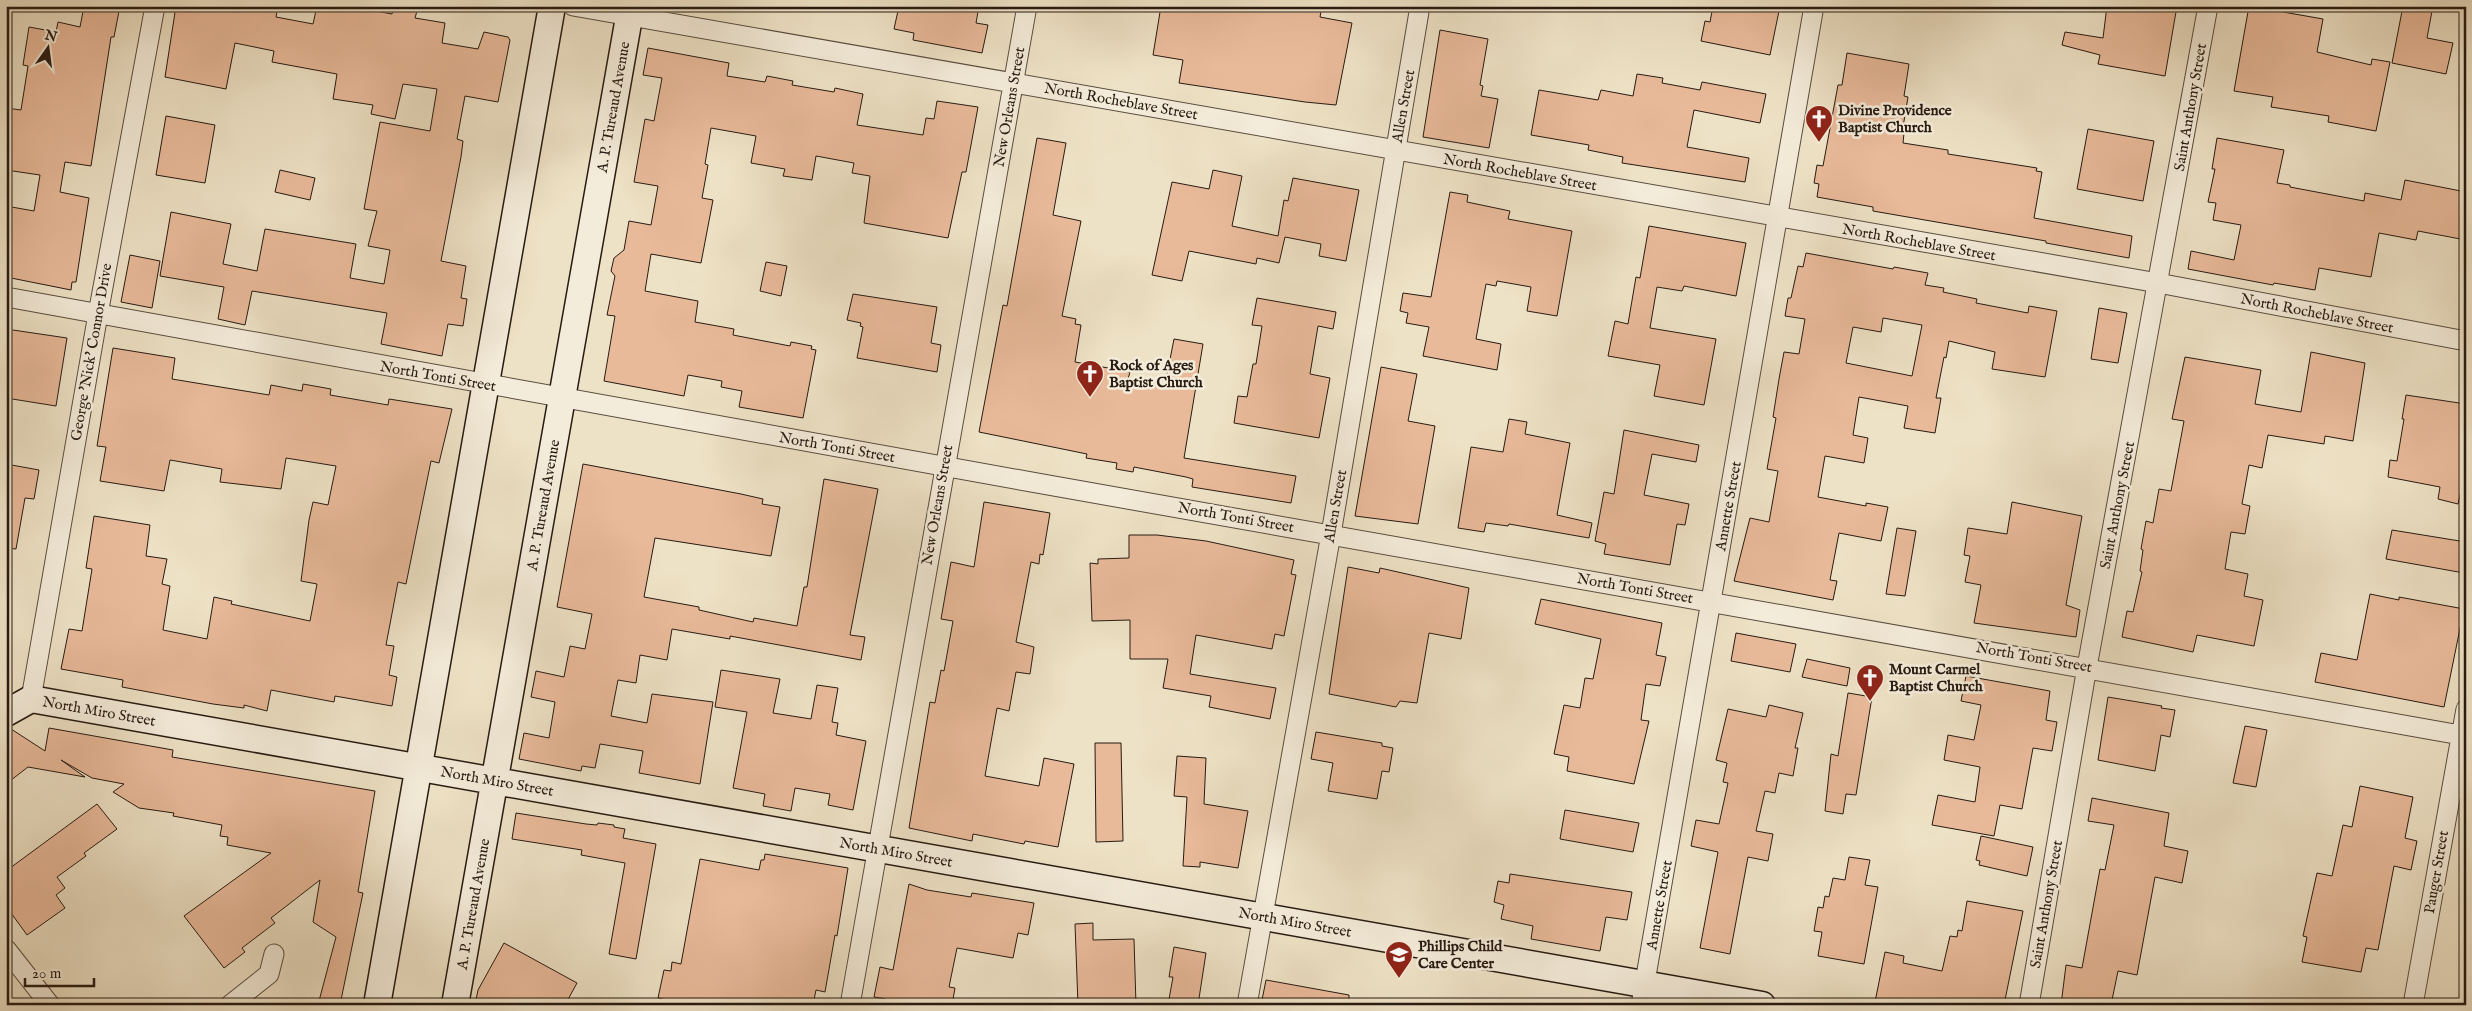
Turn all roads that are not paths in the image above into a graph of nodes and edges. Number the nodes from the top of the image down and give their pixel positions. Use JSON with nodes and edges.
{"nodes":[{"id":1,"x":155,"y":6,"type":"edge"},
{"id":2,"x":552,"y":6,"type":"edge"},
{"id":3,"x":573,"y":6,"type":"edge"},
{"id":4,"x":1027,"y":6,"type":"edge"},
{"id":5,"x":1420,"y":6,"type":"edge"},
{"id":6,"x":1814,"y":6,"type":"edge"},
{"id":7,"x":2208,"y":6,"type":"edge"},
{"id":8,"x":630,"y":11,"type":"edge"},
{"id":9,"x":1014,"y":82,"type":"junction"},
{"id":10,"x":1396,"y":149,"type":"junction"},
{"id":11,"x":1778,"y":218,"type":"junction"},
{"id":12,"x":2158,"y":283,"type":"junction"},
{"id":13,"x":6,"y":297,"type":"edge"},
{"id":14,"x":98,"y":314,"type":"junction"},
{"id":15,"x":2466,"y":342,"type":"edge"},
{"id":16,"x":486,"y":385,"type":"junction"},
{"id":17,"x":562,"y":398,"type":"junction"},
{"id":18,"x":944,"y":466,"type":"junction"},
{"id":19,"x":1331,"y":534,"type":"junction"},
{"id":20,"x":1711,"y":602,"type":"junction"},
{"id":21,"x":2087,"y":666,"type":"junction"},
{"id":22,"x":18,"y":696,"type":"edge"},
{"id":23,"x":2466,"y":709,"type":"edge"},
{"id":24,"x":6,"y":713,"type":"edge"},
{"id":25,"x":2463,"y":736,"type":"edge"},
{"id":26,"x":418,"y":767,"type":"junction"},
{"id":27,"x":494,"y":781,"type":"junction"},
{"id":28,"x":877,"y":848,"type":"junction"},
{"id":29,"x":1262,"y":916,"type":"junction"},
{"id":30,"x":6,"y":949,"type":"edge"},
{"id":31,"x":274,"y":954,"type":"dead end"},
{"id":32,"x":1643,"y":994,"type":"edge"},
{"id":33,"x":50,"y":1005,"type":"edge"},
{"id":34,"x":230,"y":1005,"type":"edge"},
{"id":35,"x":377,"y":1005,"type":"edge"},
{"id":36,"x":455,"y":1005,"type":"edge"},
{"id":37,"x":850,"y":1005,"type":"edge"},
{"id":38,"x":1247,"y":1005,"type":"edge"},
{"id":39,"x":1762,"y":1005,"type":"edge"},
{"id":40,"x":2029,"y":1005,"type":"edge"},
{"id":41,"x":2413,"y":1005,"type":"edge"}],
"edges":[{"from":1,"to":14,"type":"street","name":"George 'Nick' Connor Drive"},
{"from":2,"to":16,"type":"street"},
{"from":3,"to":8,"type":"street","name":"North Rocheblave Street"},
{"from":4,"to":9,"type":"street","name":"New Orleans Street"},
{"from":5,"to":10,"type":"street","name":"Allen Street"},
{"from":6,"to":11,"type":"street","name":"Annette Street"},
{"from":7,"to":12,"type":"street","name":"Saint Anthony Street"},
{"from":8,"to":9,"type":"street","name":"North Rocheblave Street"},
{"from":8,"to":17,"type":"street","name":"A. P. Tureaud Avenue"},
{"from":9,"to":10,"type":"street","name":"North Rocheblave Street"},
{"from":9,"to":18,"type":"street","name":"New Orleans Street"},
{"from":10,"to":11,"type":"street","name":"North Rocheblave Street"},
{"from":10,"to":19,"type":"street","name":"Allen Street"},
{"from":11,"to":12,"type":"street","name":"North Rocheblave Street"},
{"from":11,"to":20,"type":"street","name":"Annette Street"},
{"from":12,"to":15,"type":"street","name":"North Rocheblave Street"},
{"from":12,"to":21,"type":"street","name":"Saint Anthony Street"},
{"from":13,"to":14,"type":"street","name":"North Tonti Street"},
{"from":14,"to":16,"type":"street","name":"North Tonti Street"},
{"from":14,"to":22,"type":"street","name":"George 'Nick' Connor Drive"},
{"from":16,"to":17,"type":"street","name":"North Tonti Street"},
{"from":16,"to":26,"type":"street"},
{"from":17,"to":18,"type":"street","name":"North Tonti Street"},
{"from":17,"to":27,"type":"street","name":"A. P. Tureaud Avenue"},
{"from":18,"to":19,"type":"street","name":"North Tonti Street"},
{"from":18,"to":28,"type":"street","name":"New Orleans Street"},
{"from":19,"to":20,"type":"street","name":"North Tonti Street"},
{"from":19,"to":29,"type":"street","name":"Allen Street"},
{"from":20,"to":21,"type":"street","name":"North Tonti Street"},
{"from":20,"to":32,"type":"street","name":"Annette Street"},
{"from":21,"to":25,"type":"street","name":"North Tonti Street"},
{"from":21,"to":40,"type":"street","name":"Saint Anthony Street"},
{"from":22,"to":24,"type":"street","name":"North Miro Street"},
{"from":22,"to":26,"type":"street","name":"North Miro Street"},
{"from":23,"to":25,"type":"street","name":"Pauger Street"},
{"from":25,"to":41,"type":"street","name":"Pauger Street"},
{"from":26,"to":27,"type":"street","name":"North Miro Street"},
{"from":26,"to":35,"type":"street"},
{"from":27,"to":28,"type":"street","name":"North Miro Street"},
{"from":27,"to":36,"type":"street","name":"A. P. Tureaud Avenue"},
{"from":28,"to":29,"type":"street","name":"North Miro Street"},
{"from":28,"to":37,"type":"street","name":"New Orleans Street"},
{"from":29,"to":32,"type":"street","name":"North Miro Street"},
{"from":29,"to":38,"type":"street","name":"Allen Street"},
{"from":30,"to":33,"type":"street"},
{"from":31,"to":34,"type":"street"},
{"from":32,"to":39,"type":"street","name":"North Miro Street"}]}
